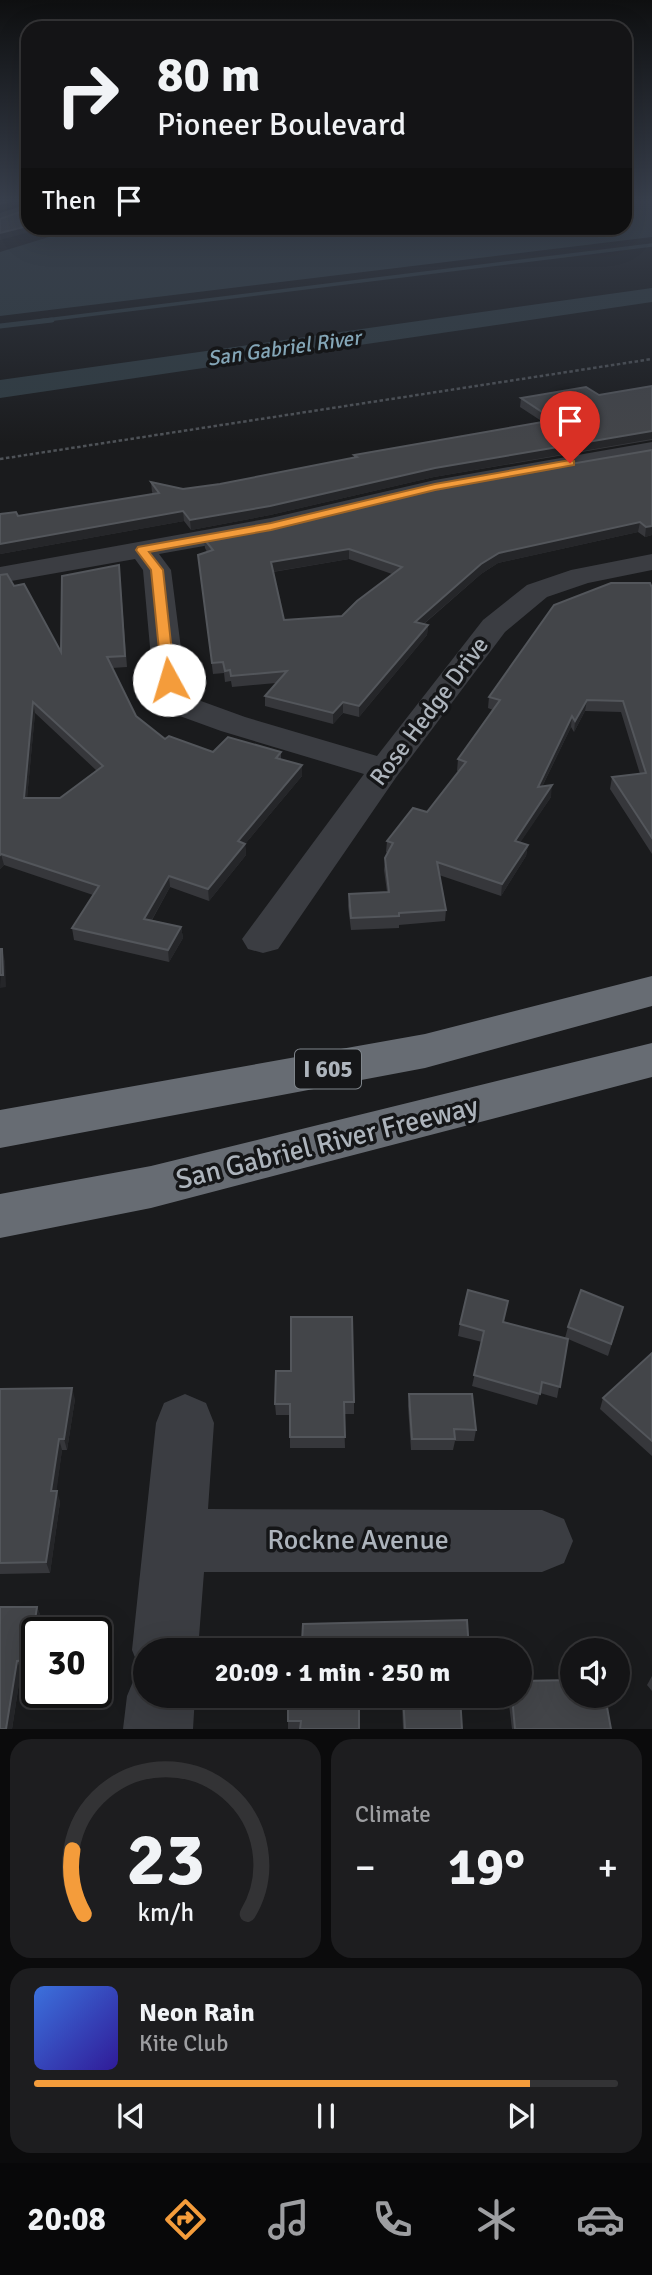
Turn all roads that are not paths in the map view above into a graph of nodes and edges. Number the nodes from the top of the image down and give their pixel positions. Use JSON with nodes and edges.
{"nodes":[{"id":1,"x":652,"y":449,"type":"edge"},
{"id":2,"x":142,"y":550,"type":"junction"},
{"id":3,"x":652,"y":562,"type":"edge"},
{"id":4,"x":0,"y":575,"type":"edge"},
{"id":5,"x":385,"y":769,"type":"junction"},
{"id":6,"x":263,"y":939,"type":"dead end"},
{"id":7,"x":652,"y":992,"type":"edge"},
{"id":8,"x":652,"y":1060,"type":"edge"},
{"id":9,"x":0,"y":1129,"type":"edge"},
{"id":10,"x":0,"y":1216,"type":"edge"},
{"id":11,"x":184,"y":1423,"type":"dead end"},
{"id":12,"x":174,"y":1540,"type":"junction"},
{"id":13,"x":542,"y":1541,"type":"dead end"},
{"id":14,"x":166,"y":1638,"type":"edge"},
{"id":15,"x":160,"y":1708,"type":"edge"},
{"id":16,"x":158,"y":1729,"type":"edge"}],
"edges":[{"from":1,"to":2,"type":"street"},
{"from":2,"to":4,"type":"street"},
{"from":2,"to":5,"type":"street"},
{"from":3,"to":5,"type":"street","name":"Rose Hedge Drive"},
{"from":5,"to":6,"type":"street","name":"Rose Hedge Drive"},
{"from":7,"to":9,"type":"highway","number":"I 605"},
{"from":8,"to":10,"type":"highway","name":"San Gabriel River Freeway"},
{"from":11,"to":12,"type":"street"},
{"from":12,"to":13,"type":"street","name":"Rockne Avenue"},
{"from":12,"to":14,"type":"street"},
{"from":15,"to":16,"type":"street"}]}
